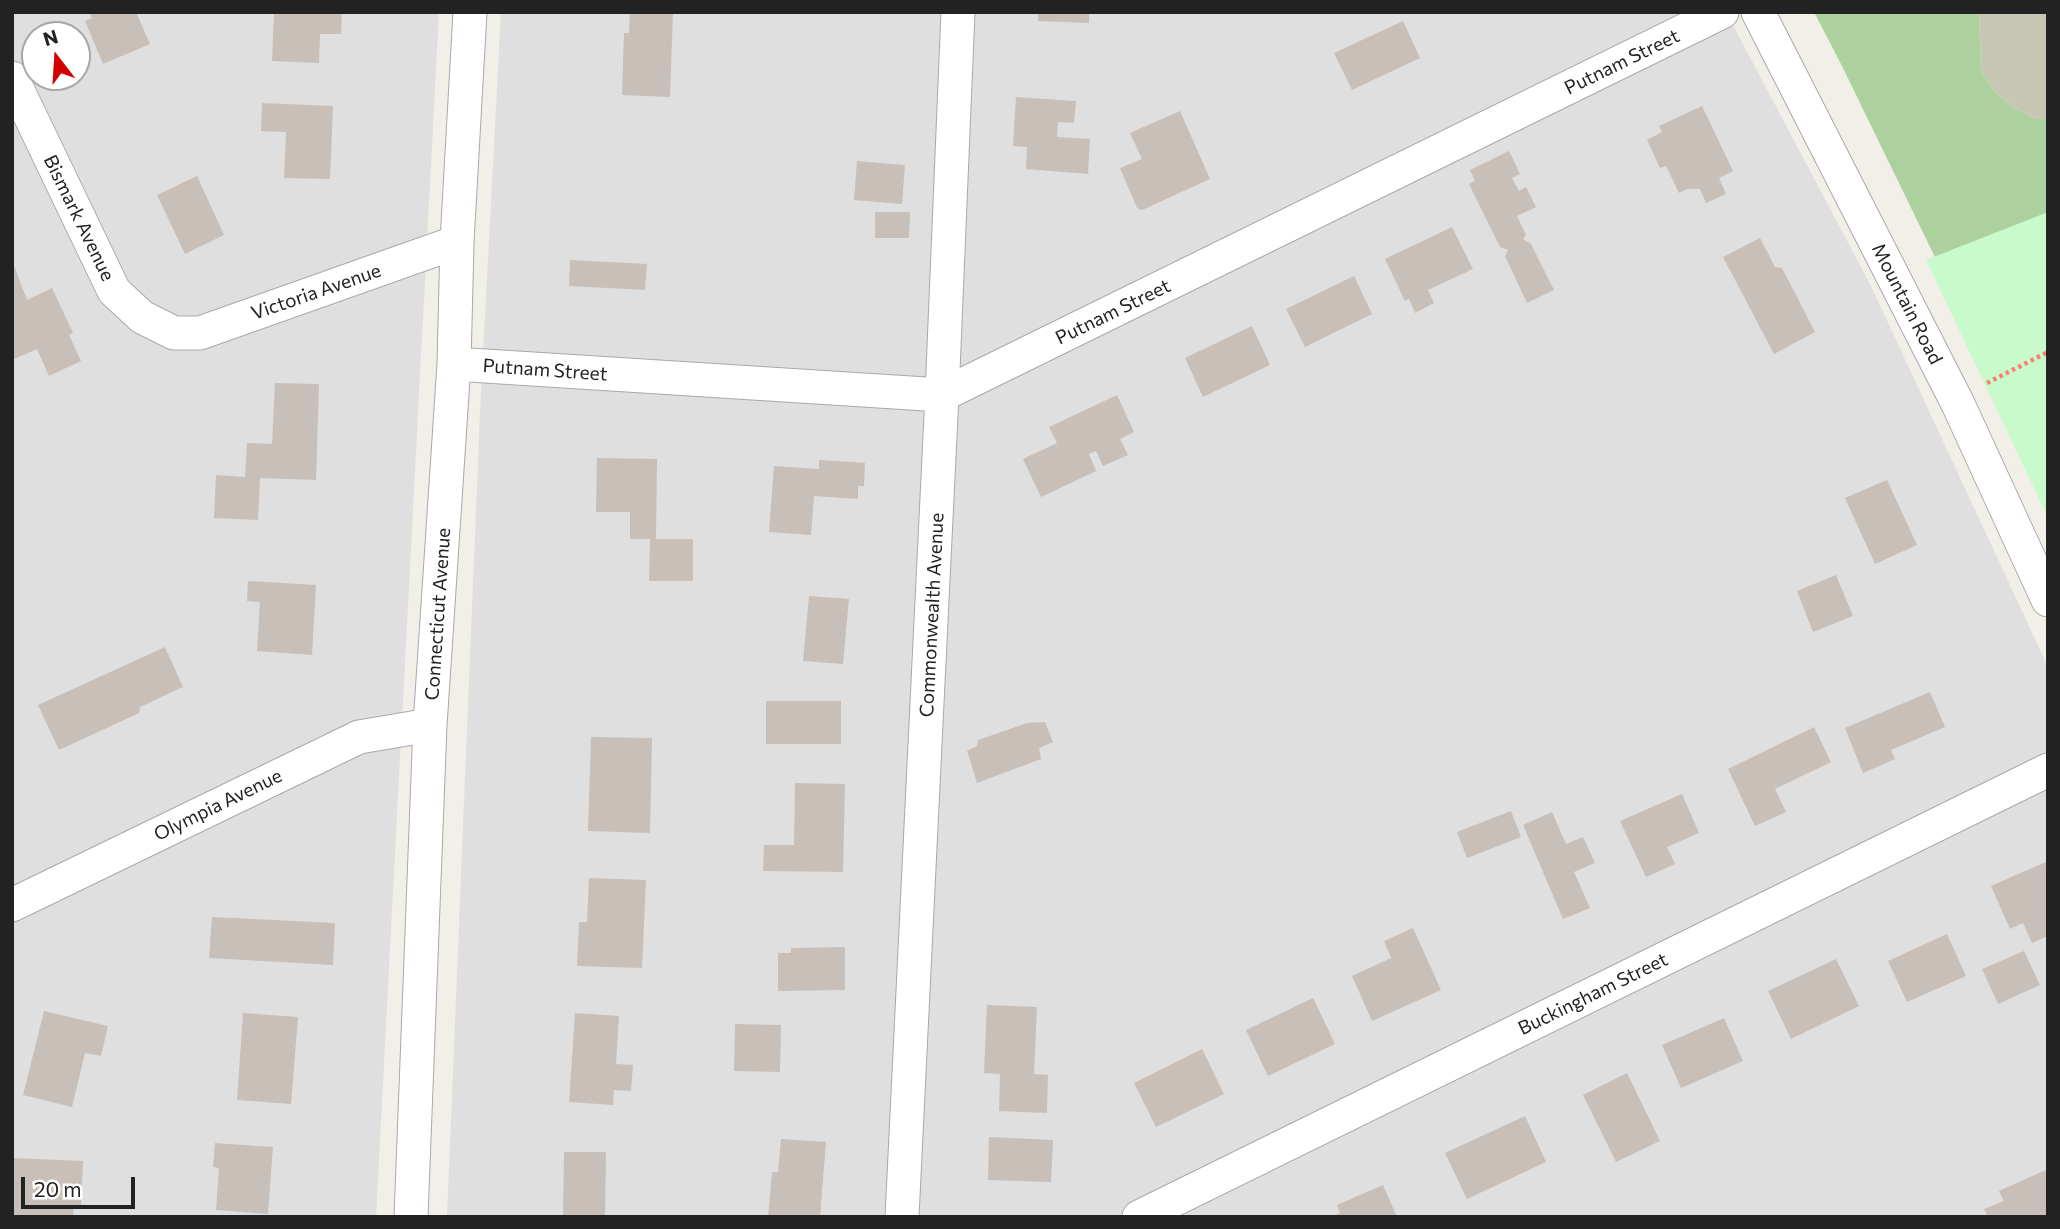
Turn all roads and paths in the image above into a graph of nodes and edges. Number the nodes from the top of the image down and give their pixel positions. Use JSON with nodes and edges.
{"nodes":[{"id":1,"x":470,"y":12,"type":"edge"},
{"id":2,"x":958,"y":12,"type":"edge"},
{"id":3,"x":1722,"y":12,"type":"edge"},
{"id":4,"x":1758,"y":12,"type":"edge"},
{"id":5,"x":12,"y":78,"type":"edge"},
{"id":6,"x":457,"y":242,"type":"junction"},
{"id":7,"x":174,"y":333,"type":"joint"},
{"id":8,"x":2048,"y":352,"type":"edge"},
{"id":9,"x":454,"y":364,"type":"junction"},
{"id":10,"x":942,"y":395,"type":"junction"},
{"id":11,"x":1958,"y":404,"type":"junction"},
{"id":12,"x":2048,"y":600,"type":"edge"},
{"id":13,"x":430,"y":725,"type":"junction"},
{"id":14,"x":2048,"y":770,"type":"edge"},
{"id":15,"x":12,"y":905,"type":"edge"},
{"id":16,"x":411,"y":1217,"type":"edge"},
{"id":17,"x":902,"y":1217,"type":"edge"},
{"id":18,"x":1139,"y":1217,"type":"edge"}],
"edges":[{"from":1,"to":6,"type":"street","name":"Connecticut Avenue"},
{"from":2,"to":10,"type":"street","name":"Commonwealth Avenue"},
{"from":3,"to":10,"type":"street","name":"Putnam Street"},
{"from":4,"to":11,"type":"street","name":"Mountain Road"},
{"from":5,"to":7,"type":"street","name":"Bismark Avenue"},
{"from":6,"to":7,"type":"street","name":"Victoria Avenue"},
{"from":6,"to":9,"type":"street","name":"Connecticut Avenue"},
{"from":8,"to":11,"type":"path"},
{"from":9,"to":10,"type":"street","name":"Putnam Street"},
{"from":9,"to":13,"type":"street","name":"Connecticut Avenue"},
{"from":10,"to":17,"type":"street","name":"Commonwealth Avenue"},
{"from":11,"to":12,"type":"street","name":"Mountain Road"},
{"from":13,"to":15,"type":"street","name":"Olympia Avenue"},
{"from":13,"to":16,"type":"street","name":"Connecticut Avenue"},
{"from":14,"to":18,"type":"street","name":"Buckingham Street"}]}
